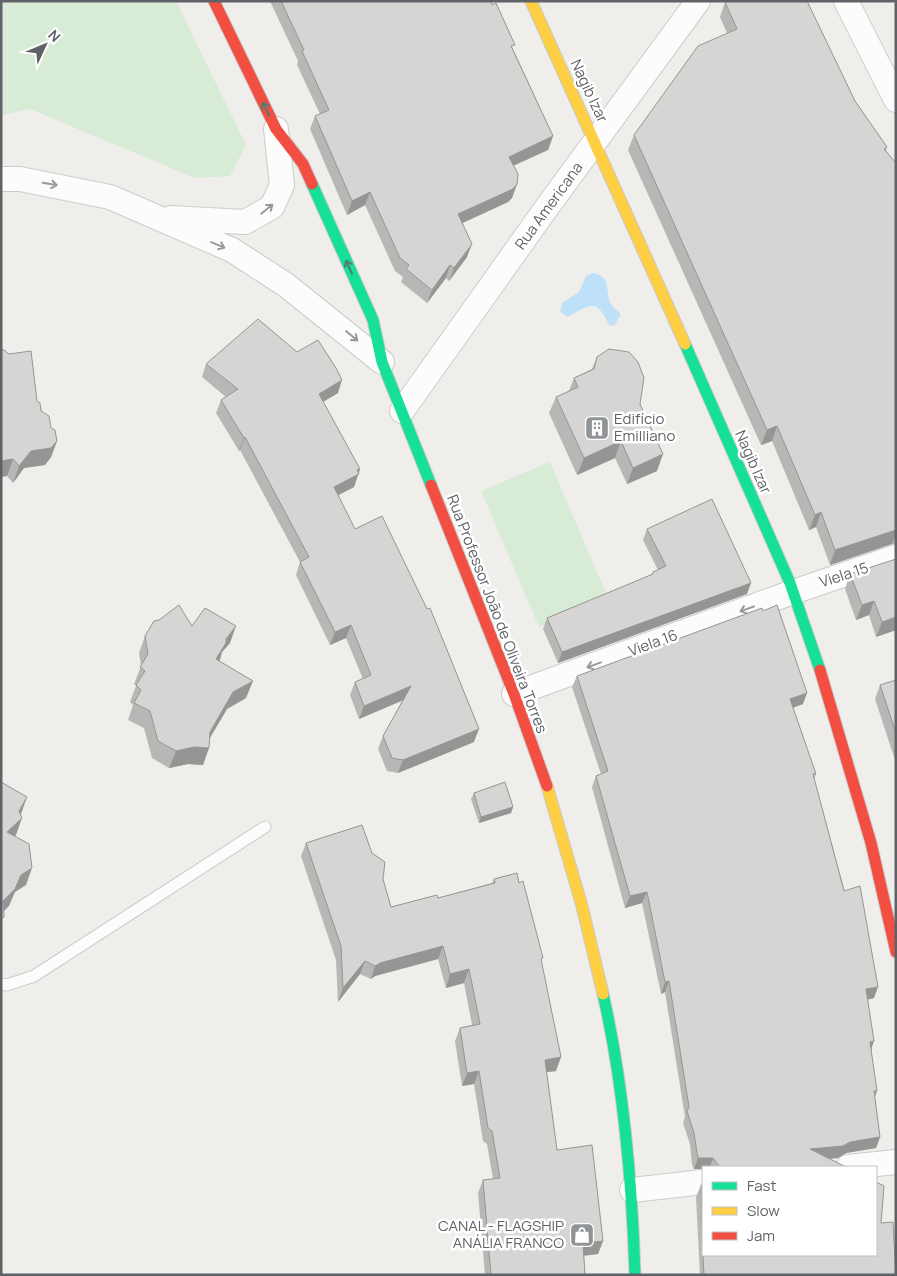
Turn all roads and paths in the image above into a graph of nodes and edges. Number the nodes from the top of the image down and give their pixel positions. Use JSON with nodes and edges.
{"nodes":[{"id":1,"x":214,"y":1,"type":"edge"},
{"id":2,"x":531,"y":1,"type":"edge"},
{"id":3,"x":698,"y":1,"type":"edge"},
{"id":4,"x":846,"y":1,"type":"edge"},
{"id":5,"x":896,"y":100,"type":"edge"},
{"id":6,"x":276,"y":128,"type":"junction"},
{"id":7,"x":596,"y":142,"type":"junction"},
{"id":8,"x":1,"y":179,"type":"edge"},
{"id":9,"x":152,"y":216,"type":"junction"},
{"id":10,"x":382,"y":362,"type":"junction"},
{"id":11,"x":402,"y":411,"type":"junction"},
{"id":12,"x":896,"y":558,"type":"edge"},
{"id":13,"x":792,"y":592,"type":"junction"},
{"id":14,"x":514,"y":694,"type":"junction"},
{"id":15,"x":265,"y":828,"type":"dead end"},
{"id":16,"x":896,"y":952,"type":"edge"},
{"id":17,"x":1,"y":984,"type":"edge"},
{"id":18,"x":896,"y":1162,"type":"edge"},
{"id":19,"x":858,"y":1166,"type":"edge"},
{"id":20,"x":702,"y":1182,"type":"edge"},
{"id":21,"x":632,"y":1190,"type":"junction"},
{"id":22,"x":635,"y":1275,"type":"edge"}],
"edges":[{"from":6,"to":1,"type":"street","name":"Rua Professor João de Oliveira Torres","one_way":true},
{"from":2,"to":7,"type":"street","name":"Nagib Izar"},
{"from":3,"to":7,"type":"street","name":"Rua Americana"},
{"from":4,"to":5,"type":"street"},
{"from":9,"to":6,"type":"street","one_way":true},
{"from":10,"to":6,"type":"street","name":"Rua Professor João de Oliveira Torres","one_way":true},
{"from":7,"to":11,"type":"street","name":"Rua Americana"},
{"from":7,"to":13,"type":"street","name":"Nagib Izar"},
{"from":8,"to":9,"type":"street","one_way":true},
{"from":9,"to":10,"type":"street","one_way":true},
{"from":10,"to":11,"type":"street","name":"Rua Professor João de Oliveira Torres"},
{"from":11,"to":14,"type":"street","name":"Rua Professor João de Oliveira Torres"},
{"from":12,"to":13,"type":"street","name":"Viela 15"},
{"from":13,"to":14,"type":"street","name":"Viela 16","one_way":true},
{"from":13,"to":16,"type":"street","name":"Nagib Izar"},
{"from":14,"to":21,"type":"street","name":"Rua Professor João de Oliveira Torres"},
{"from":15,"to":17,"type":"lane"},
{"from":18,"to":19,"type":"street"},
{"from":20,"to":21,"type":"street"},
{"from":21,"to":22,"type":"street","name":"Rua Professor João de Oliveira Torres"}]}
